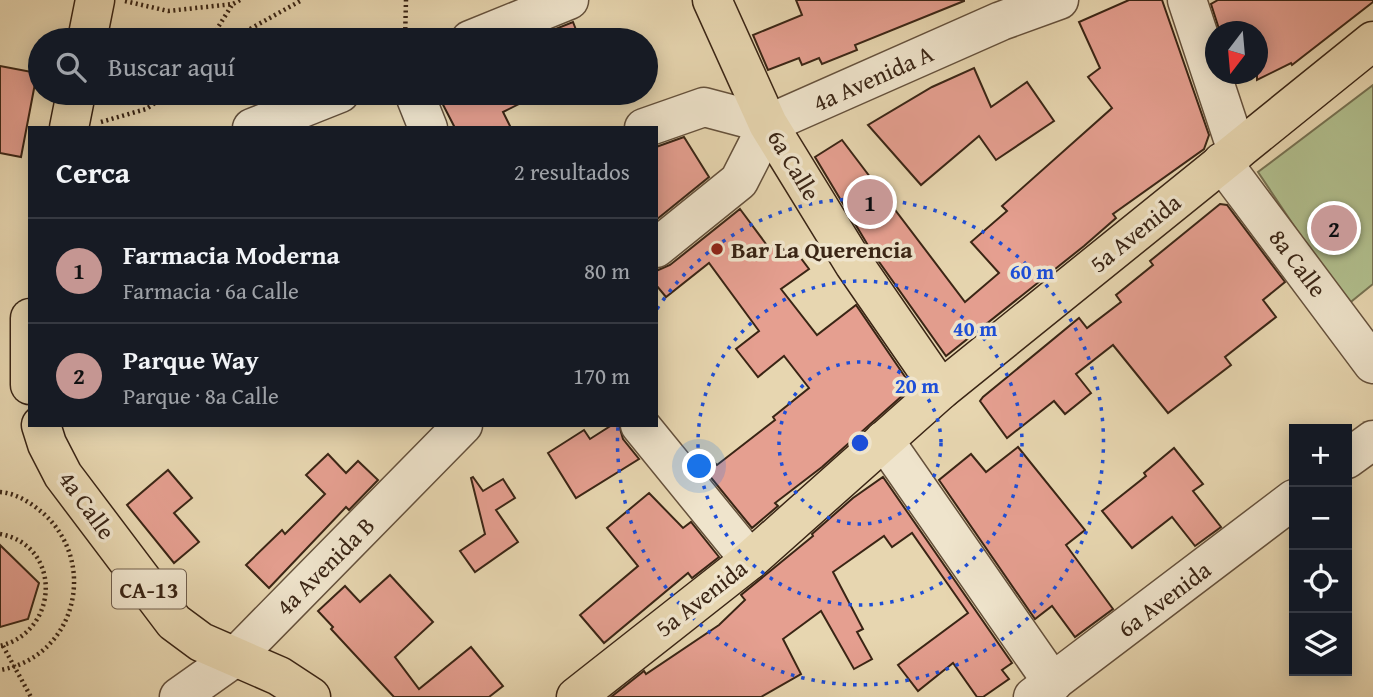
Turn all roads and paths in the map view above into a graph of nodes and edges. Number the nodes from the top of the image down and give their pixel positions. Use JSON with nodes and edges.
{"nodes":[{"id":1,"x":95,"y":0,"type":"edge"},
{"id":2,"x":124,"y":0,"type":"edge"},
{"id":3,"x":240,"y":0,"type":"edge"},
{"id":4,"x":302,"y":0,"type":"edge"},
{"id":5,"x":407,"y":0,"type":"edge"},
{"id":6,"x":569,"y":0,"type":"edge"},
{"id":7,"x":712,"y":0,"type":"edge"},
{"id":8,"x":1059,"y":0,"type":"edge"},
{"id":9,"x":1187,"y":0,"type":"edge"},
{"id":10,"x":233,"y":4,"type":"junction"},
{"id":11,"x":996,"y":11,"type":"edge"},
{"id":12,"x":89,"y":28,"type":"edge"},
{"id":13,"x":218,"y":28,"type":"edge"},
{"id":14,"x":251,"y":28,"type":"edge"},
{"id":15,"x":406,"y":28,"type":"edge"},
{"id":16,"x":500,"y":28,"type":"edge"},
{"id":17,"x":1373,"y":41,"type":"edge"},
{"id":18,"x":74,"y":105,"type":"edge"},
{"id":19,"x":152,"y":105,"type":"edge"},
{"id":20,"x":310,"y":105,"type":"edge"},
{"id":21,"x":419,"y":105,"type":"edge"},
{"id":22,"x":768,"y":124,"type":"junction"},
{"id":23,"x":69,"y":126,"type":"edge"},
{"id":24,"x":94,"y":126,"type":"edge"},
{"id":25,"x":257,"y":126,"type":"edge"},
{"id":26,"x":427,"y":126,"type":"edge"},
{"id":27,"x":651,"y":126,"type":"edge"},
{"id":28,"x":1229,"y":157,"type":"junction"},
{"id":29,"x":658,"y":246,"type":"edge"},
{"id":30,"x":1373,"y":364,"type":"edge"},
{"id":31,"x":941,"y":390,"type":"junction"},
{"id":32,"x":42,"y":427,"type":"edge"},
{"id":33,"x":461,"y":427,"type":"edge"},
{"id":34,"x":642,"y":427,"type":"edge"},
{"id":35,"x":884,"y":440,"type":"junction"},
{"id":36,"x":1373,"y":440,"type":"edge"},
{"id":37,"x":1352,"y":456,"type":"edge"},
{"id":38,"x":0,"y":492,"type":"edge"},
{"id":39,"x":1289,"y":503,"type":"edge"},
{"id":40,"x":0,"y":534,"type":"edge"},
{"id":41,"x":750,"y":560,"type":"junction"},
{"id":42,"x":1,"y":646,"type":"edge"},
{"id":43,"x":234,"y":658,"type":"junction"},
{"id":44,"x":15,"y":667,"type":"junction"},
{"id":45,"x":0,"y":670,"type":"edge"},
{"id":46,"x":1043,"y":690,"type":"edge"},
{"id":47,"x":31,"y":697,"type":"edge"},
{"id":48,"x":179,"y":697,"type":"edge"},
{"id":49,"x":311,"y":697,"type":"edge"},
{"id":50,"x":576,"y":697,"type":"edge"}],
"edges":[{"from":1,"to":12,"type":"main road"},
{"from":2,"to":10,"type":"path"},
{"from":3,"to":10,"type":"path"},
{"from":4,"to":14,"type":"path"},
{"from":5,"to":15,"type":"path"},
{"from":6,"to":16,"type":"street"},
{"from":7,"to":22,"type":"main road","name":"6a Calle"},
{"from":8,"to":11,"type":"street","name":"4a Avenida A"},
{"from":9,"to":28,"type":"street","name":"8a Calle"},
{"from":10,"to":13,"type":"path"},
{"from":11,"to":22,"type":"street","name":"4a Avenida A"},
{"from":17,"to":28,"type":"main road","name":"5a Avenida"},
{"from":18,"to":23,"type":"main road"},
{"from":19,"to":24,"type":"path"},
{"from":20,"to":25,"type":"street"},
{"from":21,"to":26,"type":"street"},
{"from":22,"to":27,"type":"street"},
{"from":22,"to":29,"type":"street"},
{"from":22,"to":31,"type":"main road","name":"6a Calle"},
{"from":28,"to":30,"type":"street","name":"8a Calle"},
{"from":28,"to":31,"type":"main road","name":"5a Avenida"},
{"from":31,"to":35,"type":"main road","name":"5a Avenida"},
{"from":32,"to":43,"type":"main road","name":"4a Calle","number":"CA-13"},
{"from":33,"to":43,"type":"street","name":"4a Avenida B"},
{"from":34,"to":41,"type":"street"},
{"from":35,"to":41,"type":"main road","name":"5a Avenida"},
{"from":35,"to":46,"type":"street"},
{"from":36,"to":37,"type":"street"},
{"from":38,"to":44,"type":"path"},
{"from":39,"to":46,"type":"street","name":"6a Avenida"},
{"from":40,"to":42,"type":"path"},
{"from":41,"to":50,"type":"main road","name":"5a Avenida"},
{"from":42,"to":44,"type":"path"},
{"from":43,"to":48,"type":"street","name":"4a Avenida B"},
{"from":43,"to":49,"type":"main road","name":"4a Calle","number":"CA-13"},
{"from":44,"to":45,"type":"path"},
{"from":44,"to":47,"type":"path"}]}
